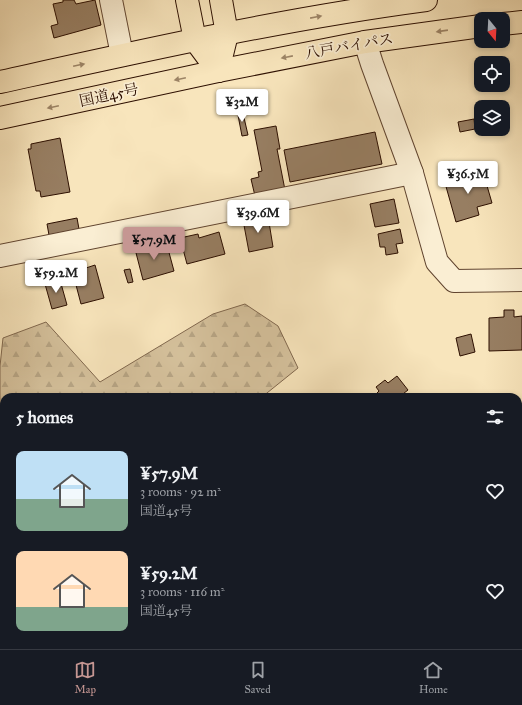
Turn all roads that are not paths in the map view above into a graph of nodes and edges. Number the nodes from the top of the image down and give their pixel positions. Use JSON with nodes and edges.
{"nodes":[{"id":1,"x":111,"y":0,"type":"edge"},
{"id":2,"x":187,"y":0,"type":"edge"},
{"id":3,"x":221,"y":0,"type":"edge"},
{"id":4,"x":426,"y":0,"type":"edge"},
{"id":5,"x":522,"y":22,"type":"edge"},
{"id":6,"x":510,"y":23,"type":"edge"},
{"id":7,"x":474,"y":27,"type":"edge"},
{"id":8,"x":227,"y":34,"type":"junction"},
{"id":9,"x":195,"y":40,"type":"junction"},
{"id":10,"x":365,"y":42,"type":"junction"},
{"id":11,"x":122,"y":55,"type":"junction"},
{"id":12,"x":218,"y":71,"type":"junction"},
{"id":13,"x":0,"y":82,"type":"edge"},
{"id":14,"x":0,"y":118,"type":"edge"},
{"id":15,"x":412,"y":173,"type":"junction"},
{"id":16,"x":0,"y":256,"type":"edge"},
{"id":17,"x":522,"y":280,"type":"edge"}],
"edges":[{"from":1,"to":11,"type":"street"},
{"from":2,"to":9,"type":"highway"},
{"from":3,"to":8,"type":"highway"},
{"from":8,"to":4,"type":"highway","one_way":true},
{"from":5,"to":6,"type":"highway"},
{"from":7,"to":10,"type":"highway","name":"八戸バイパス","one_way":true},
{"from":8,"to":9,"type":"highway"},
{"from":8,"to":12,"type":"highway"},
{"from":9,"to":11,"type":"highway"},
{"from":9,"to":12,"type":"highway"},
{"from":10,"to":12,"type":"highway","name":"八戸バイパス","one_way":true},
{"from":10,"to":15,"type":"street"},
{"from":13,"to":11,"type":"highway","one_way":true},
{"from":12,"to":14,"type":"highway","name":"国道45号","one_way":true},
{"from":15,"to":16,"type":"street"},
{"from":15,"to":17,"type":"street"}]}
